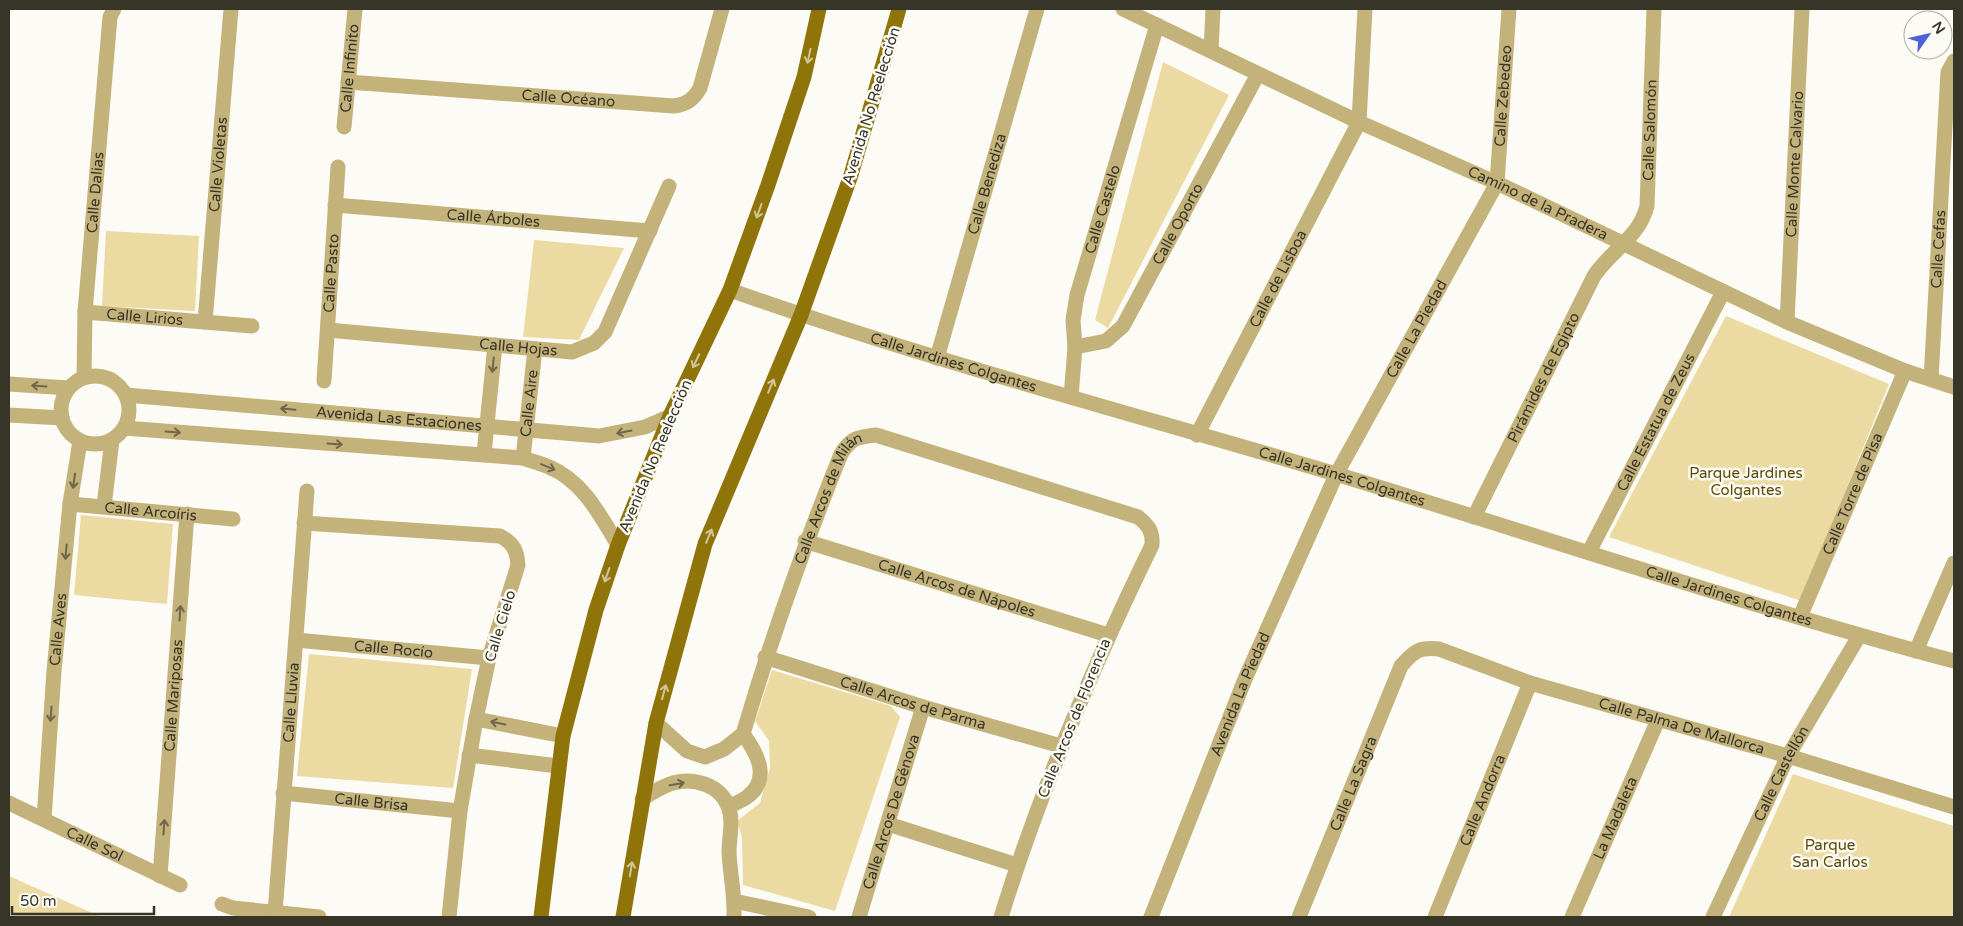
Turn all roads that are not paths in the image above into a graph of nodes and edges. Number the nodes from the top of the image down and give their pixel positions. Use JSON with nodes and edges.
{"nodes":[{"id":1,"x":114,"y":9,"type":"edge"},
{"id":2,"x":231,"y":9,"type":"edge"},
{"id":3,"x":355,"y":9,"type":"edge"},
{"id":4,"x":722,"y":9,"type":"edge"},
{"id":5,"x":819,"y":9,"type":"edge"},
{"id":6,"x":899,"y":9,"type":"edge"},
{"id":7,"x":1038,"y":9,"type":"edge"},
{"id":8,"x":1123,"y":9,"type":"edge"},
{"id":9,"x":1213,"y":9,"type":"edge"},
{"id":10,"x":1365,"y":9,"type":"edge"},
{"id":11,"x":1509,"y":9,"type":"edge"},
{"id":12,"x":1654,"y":9,"type":"edge"},
{"id":13,"x":1802,"y":9,"type":"edge"},
{"id":14,"x":1157,"y":25,"type":"junction"},
{"id":15,"x":1210,"y":51,"type":"junction"},
{"id":16,"x":1954,"y":61,"type":"edge"},
{"id":17,"x":1258,"y":74,"type":"junction"},
{"id":18,"x":348,"y":82,"type":"junction"},
{"id":19,"x":1359,"y":122,"type":"junction"},
{"id":20,"x":344,"y":128,"type":"dead end"},
{"id":21,"x":338,"y":167,"type":"dead end"},
{"id":22,"x":1497,"y":183,"type":"junction"},
{"id":23,"x":669,"y":186,"type":"dead end"},
{"id":24,"x":335,"y":205,"type":"junction"},
{"id":25,"x":650,"y":231,"type":"junction"},
{"id":26,"x":1624,"y":244,"type":"junction"},
{"id":27,"x":730,"y":290,"type":"junction"},
{"id":28,"x":1723,"y":292,"type":"junction"},
{"id":29,"x":84,"y":312,"type":"junction"},
{"id":30,"x":801,"y":315,"type":"junction"},
{"id":31,"x":205,"y":322,"type":"junction"},
{"id":32,"x":1787,"y":322,"type":"junction"},
{"id":33,"x":252,"y":326,"type":"dead end"},
{"id":34,"x":328,"y":330,"type":"junction"},
{"id":35,"x":495,"y":345,"type":"junction"},
{"id":36,"x":1075,"y":347,"type":"junction"},
{"id":37,"x":535,"y":348,"type":"junction"},
{"id":38,"x":936,"y":358,"type":"junction"},
{"id":39,"x":1905,"y":371,"type":"junction"},
{"id":40,"x":84,"y":377,"type":"junction"},
{"id":41,"x":1931,"y":379,"type":"junction"},
{"id":42,"x":324,"y":381,"type":"dead end"},
{"id":43,"x":9,"y":384,"type":"edge"},
{"id":44,"x":1954,"y":387,"type":"edge"},
{"id":45,"x":68,"y":388,"type":"junction"},
{"id":46,"x":126,"y":395,"type":"junction"},
{"id":47,"x":1071,"y":397,"type":"junction"},
{"id":48,"x":9,"y":415,"type":"edge"},
{"id":49,"x":670,"y":416,"type":"junction"},
{"id":50,"x":62,"y":418,"type":"junction"},
{"id":51,"x":487,"y":425,"type":"junction"},
{"id":52,"x":124,"y":428,"type":"junction"},
{"id":53,"x":525,"y":429,"type":"junction"},
{"id":54,"x":1197,"y":435,"type":"junction"},
{"id":55,"x":112,"y":440,"type":"junction"},
{"id":56,"x":80,"y":441,"type":"junction"},
{"id":57,"x":484,"y":454,"type":"junction"},
{"id":58,"x":523,"y":458,"type":"junction"},
{"id":59,"x":1336,"y":475,"type":"junction"},
{"id":60,"x":306,"y":491,"type":"dead end"},
{"id":61,"x":70,"y":504,"type":"junction"},
{"id":62,"x":104,"y":506,"type":"junction"},
{"id":63,"x":187,"y":514,"type":"junction"},
{"id":64,"x":1474,"y":517,"type":"junction"},
{"id":65,"x":232,"y":519,"type":"dead end"},
{"id":66,"x":304,"y":523,"type":"junction"},
{"id":67,"x":1148,"y":524,"type":"joint"},
{"id":68,"x":806,"y":541,"type":"junction"},
{"id":69,"x":618,"y":545,"type":"junction"},
{"id":70,"x":1589,"y":552,"type":"junction"},
{"id":71,"x":1954,"y":563,"type":"edge"},
{"id":72,"x":1800,"y":617,"type":"junction"},
{"id":73,"x":1108,"y":635,"type":"junction"},
{"id":74,"x":1859,"y":636,"type":"junction"},
{"id":75,"x":296,"y":640,"type":"junction"},
{"id":76,"x":1916,"y":651,"type":"junction"},
{"id":77,"x":1411,"y":654,"type":"joint"},
{"id":78,"x":765,"y":657,"type":"junction"},
{"id":79,"x":489,"y":658,"type":"junction"},
{"id":80,"x":1954,"y":661,"type":"edge"},
{"id":81,"x":1530,"y":683,"type":"junction"},
{"id":82,"x":923,"y":707,"type":"junction"},
{"id":83,"x":476,"y":719,"type":"junction"},
{"id":84,"x":1658,"y":720,"type":"junction"},
{"id":85,"x":656,"y":723,"type":"junction"},
{"id":86,"x":743,"y":734,"type":"junction"},
{"id":87,"x":563,"y":736,"type":"junction"},
{"id":88,"x":1061,"y":746,"type":"junction"},
{"id":89,"x":470,"y":754,"type":"junction"},
{"id":90,"x":1788,"y":756,"type":"junction"},
{"id":91,"x":705,"y":757,"type":"junction"},
{"id":92,"x":558,"y":766,"type":"junction"},
{"id":93,"x":699,"y":782,"type":"junction"},
{"id":94,"x":283,"y":793,"type":"junction"},
{"id":95,"x":642,"y":799,"type":"junction"},
{"id":96,"x":9,"y":803,"type":"edge"},
{"id":97,"x":729,"y":806,"type":"junction"},
{"id":98,"x":1954,"y":808,"type":"edge"},
{"id":99,"x":460,"y":811,"type":"junction"},
{"id":100,"x":44,"y":820,"type":"junction"},
{"id":101,"x":888,"y":824,"type":"junction"},
{"id":102,"x":1017,"y":865,"type":"junction"},
{"id":103,"x":160,"y":876,"type":"junction"},
{"id":104,"x":180,"y":885,"type":"dead end"},
{"id":105,"x":734,"y":901,"type":"junction"},
{"id":106,"x":222,"y":904,"type":"dead end"},
{"id":107,"x":275,"y":913,"type":"junction"},
{"id":108,"x":319,"y":917,"type":"edge"},
{"id":109,"x":449,"y":917,"type":"edge"},
{"id":110,"x":542,"y":917,"type":"edge"},
{"id":111,"x":623,"y":917,"type":"edge"},
{"id":112,"x":734,"y":917,"type":"edge"},
{"id":113,"x":809,"y":917,"type":"edge"},
{"id":114,"x":858,"y":917,"type":"edge"},
{"id":115,"x":1001,"y":917,"type":"edge"},
{"id":116,"x":1151,"y":917,"type":"edge"},
{"id":117,"x":1299,"y":917,"type":"edge"},
{"id":118,"x":1435,"y":917,"type":"edge"},
{"id":119,"x":1572,"y":917,"type":"edge"},
{"id":120,"x":1713,"y":917,"type":"edge"}],
"edges":[{"from":1,"to":29,"type":"street","name":"Calle Dalias"},
{"from":2,"to":31,"type":"street","name":"Calle Violetas"},
{"from":3,"to":18,"type":"street","name":"Calle Infinito"},
{"from":4,"to":18,"type":"street","name":"Calle Océano"},
{"from":5,"to":27,"type":"main road","name":"Avenida No Reelección","one_way":true},
{"from":6,"to":30,"type":"main road","name":"Avenida No Reelección"},
{"from":7,"to":38,"type":"street","name":"Calle Benediza"},
{"from":8,"to":14,"type":"street","name":"Camino de la Pradera"},
{"from":9,"to":15,"type":"street"},
{"from":10,"to":19,"type":"street"},
{"from":11,"to":22,"type":"street","name":"Calle Zebedeo"},
{"from":12,"to":26,"type":"street","name":"Calle Salomón"},
{"from":13,"to":32,"type":"street","name":"Calle Monte Calvario"},
{"from":14,"to":15,"type":"street","name":"Camino de la Pradera"},
{"from":14,"to":36,"type":"street","name":"Calle Castelo"},
{"from":15,"to":17,"type":"street","name":"Camino de la Pradera"},
{"from":16,"to":41,"type":"street","name":"Calle Cefas"},
{"from":17,"to":19,"type":"street","name":"Camino de la Pradera"},
{"from":17,"to":36,"type":"street","name":"Calle Oporto"},
{"from":18,"to":20,"type":"street","name":"Calle Infinito"},
{"from":19,"to":22,"type":"street","name":"Camino de la Pradera"},
{"from":19,"to":54,"type":"street","name":"Calle de Lisboa"},
{"from":21,"to":24,"type":"street","name":"Calle Pasto"},
{"from":22,"to":26,"type":"street","name":"Camino de la Pradera"},
{"from":22,"to":59,"type":"street","name":"Calle La Piedad"},
{"from":23,"to":25,"type":"street","name":"Calle Hojas"},
{"from":24,"to":25,"type":"street","name":"Calle Árboles"},
{"from":24,"to":34,"type":"street","name":"Calle Pasto"},
{"from":25,"to":37,"type":"street","name":"Calle Hojas"},
{"from":26,"to":28,"type":"street","name":"Camino de la Pradera"},
{"from":26,"to":64,"type":"street","name":"Pirámides de Egipto"},
{"from":27,"to":30,"type":"street","name":"Calle Jardines Colgantes"},
{"from":27,"to":49,"type":"main road","name":"Avenida No Reelección","one_way":true},
{"from":28,"to":32,"type":"street","name":"Camino de la Pradera"},
{"from":28,"to":70,"type":"street","name":"Calle Estatua de Zeus"},
{"from":29,"to":31,"type":"street","name":"Calle Lirios"},
{"from":29,"to":40,"type":"street","name":"Calle Dalias"},
{"from":30,"to":38,"type":"street","name":"Calle Jardines Colgantes"},
{"from":85,"to":30,"type":"main road","name":"Avenida No Reelección","one_way":true},
{"from":31,"to":33,"type":"street","name":"Calle Lirios"},
{"from":32,"to":39,"type":"street","name":"Camino de la Pradera"},
{"from":34,"to":35,"type":"street","name":"Calle Hojas"},
{"from":34,"to":42,"type":"street","name":"Calle Pasto"},
{"from":35,"to":37,"type":"street","name":"Calle Hojas"},
{"from":35,"to":51,"type":"street","one_way":true},
{"from":36,"to":47,"type":"street","name":"Calle Castelo"},
{"from":37,"to":53,"type":"street","name":"Calle Aire"},
{"from":38,"to":47,"type":"street","name":"Calle Jardines Colgantes"},
{"from":39,"to":41,"type":"street","name":"Camino de la Pradera"},
{"from":39,"to":72,"type":"street","name":"Calle Torre de Pisa"},
{"from":40,"to":45,"type":"street"},
{"from":40,"to":46,"type":"street"},
{"from":41,"to":44,"type":"street","name":"Camino de la Pradera"},
{"from":45,"to":43,"type":"street","one_way":true},
{"from":45,"to":50,"type":"street"},
{"from":51,"to":46,"type":"street","name":"Avenida Las Estaciones","one_way":true},
{"from":46,"to":52,"type":"street"},
{"from":47,"to":54,"type":"street","name":"Calle Jardines Colgantes"},
{"from":48,"to":50,"type":"street"},
{"from":49,"to":53,"type":"street","name":"Avenida Las Estaciones","one_way":true},
{"from":49,"to":69,"type":"main road","name":"Avenida No Reelección"},
{"from":50,"to":56,"type":"street"},
{"from":51,"to":53,"type":"street","name":"Avenida Las Estaciones"},
{"from":51,"to":57,"type":"street"},
{"from":52,"to":55,"type":"street"},
{"from":52,"to":57,"type":"street","name":"Avenida Las Estaciones","one_way":true},
{"from":53,"to":58,"type":"street","name":"Calle Aire"},
{"from":54,"to":59,"type":"street","name":"Calle Jardines Colgantes"},
{"from":55,"to":56,"type":"street"},
{"from":55,"to":62,"type":"street"},
{"from":56,"to":61,"type":"street","name":"Calle Aves","one_way":true},
{"from":57,"to":58,"type":"street","name":"Avenida Las Estaciones"},
{"from":58,"to":69,"type":"street","name":"Avenida Las Estaciones","one_way":true},
{"from":59,"to":64,"type":"street","name":"Calle Jardines Colgantes"},
{"from":59,"to":116,"type":"street","name":"Avenida La Piedad"},
{"from":60,"to":66,"type":"street","name":"Calle Lluvia"},
{"from":61,"to":62,"type":"street","name":"Calle Arcoíris"},
{"from":61,"to":100,"type":"street","name":"Calle Aves","one_way":true},
{"from":62,"to":63,"type":"street","name":"Calle Arcoíris"},
{"from":63,"to":65,"type":"street","name":"Calle Arcoíris"},
{"from":103,"to":63,"type":"street","name":"Calle Mariposas","one_way":true},
{"from":64,"to":70,"type":"street","name":"Calle Jardines Colgantes"},
{"from":66,"to":75,"type":"street","name":"Calle Lluvia"},
{"from":66,"to":79,"type":"street","name":"Calle Cielo"},
{"from":67,"to":68,"type":"street","name":"Calle Arcos de Milán"},
{"from":67,"to":73,"type":"street","name":"Calle Arcos de Florencia"},
{"from":68,"to":73,"type":"street","name":"Calle Arcos de Nápoles"},
{"from":68,"to":78,"type":"street","name":"Calle Arcos de Milán"},
{"from":69,"to":87,"type":"main road","name":"Avenida No Reelección","one_way":true},
{"from":70,"to":72,"type":"street","name":"Calle Jardines Colgantes"},
{"from":71,"to":76,"type":"street"},
{"from":72,"to":74,"type":"street","name":"Calle Jardines Colgantes"},
{"from":73,"to":88,"type":"street","name":"Calle Arcos de Florencia"},
{"from":74,"to":76,"type":"street","name":"Calle Jardines Colgantes"},
{"from":74,"to":90,"type":"street","name":"Calle Castellón"},
{"from":75,"to":79,"type":"street","name":"Calle Rocío"},
{"from":75,"to":94,"type":"street","name":"Calle Lluvia"},
{"from":76,"to":80,"type":"street","name":"Calle Jardines Colgantes"},
{"from":77,"to":81,"type":"street","name":"Calle Palma De Mallorca"},
{"from":77,"to":117,"type":"street","name":"Calle La Sagra"},
{"from":78,"to":82,"type":"street","name":"Calle Arcos de Parma"},
{"from":78,"to":86,"type":"street","name":"Calle Arcos de Milán"},
{"from":79,"to":83,"type":"street","name":"Calle Cielo"},
{"from":81,"to":84,"type":"street","name":"Calle Palma De Mallorca"},
{"from":81,"to":118,"type":"street","name":"Calle Andorra"},
{"from":82,"to":88,"type":"street","name":"Calle Arcos de Parma"},
{"from":82,"to":101,"type":"street","name":"Calle Arcos De Génova"},
{"from":87,"to":83,"type":"street","one_way":true},
{"from":83,"to":89,"type":"street","name":"Calle Cielo"},
{"from":84,"to":90,"type":"street","name":"Calle Palma De Mallorca"},
{"from":84,"to":119,"type":"street","name":"La Madaleta"},
{"from":85,"to":91,"type":"street"},
{"from":85,"to":95,"type":"main road","name":"Avenida No Reelección"},
{"from":86,"to":91,"type":"street"},
{"from":86,"to":97,"type":"street"},
{"from":87,"to":92,"type":"main road","name":"Avenida No Reelección"},
{"from":88,"to":102,"type":"street","name":"Calle Arcos de Florencia"},
{"from":89,"to":92,"type":"street"},
{"from":89,"to":99,"type":"street","name":"Calle Cielo"},
{"from":90,"to":98,"type":"street","name":"Calle Palma De Mallorca"},
{"from":90,"to":120,"type":"street","name":"Calle Castellón"},
{"from":91,"to":93,"type":"street"},
{"from":92,"to":110,"type":"main road","name":"Avenida No Reelección"},
{"from":95,"to":93,"type":"street","one_way":true},
{"from":93,"to":97,"type":"street"},
{"from":94,"to":99,"type":"street","name":"Calle Brisa"},
{"from":94,"to":107,"type":"street","name":"Calle Lluvia"},
{"from":111,"to":95,"type":"main road","name":"Avenida No Reelección","one_way":true},
{"from":96,"to":100,"type":"street","name":"Calle Sol"},
{"from":97,"to":105,"type":"street"},
{"from":99,"to":109,"type":"street","name":"Calle Cielo"},
{"from":100,"to":103,"type":"street","name":"Calle Sol"},
{"from":101,"to":102,"type":"street"},
{"from":101,"to":114,"type":"street","name":"Calle Arcos De Génova"},
{"from":102,"to":115,"type":"street","name":"Calle Arcos de Florencia"},
{"from":103,"to":104,"type":"street","name":"Calle Sol"},
{"from":105,"to":112,"type":"street"},
{"from":105,"to":113,"type":"street"},
{"from":106,"to":107,"type":"street"},
{"from":107,"to":108,"type":"street"}]}
